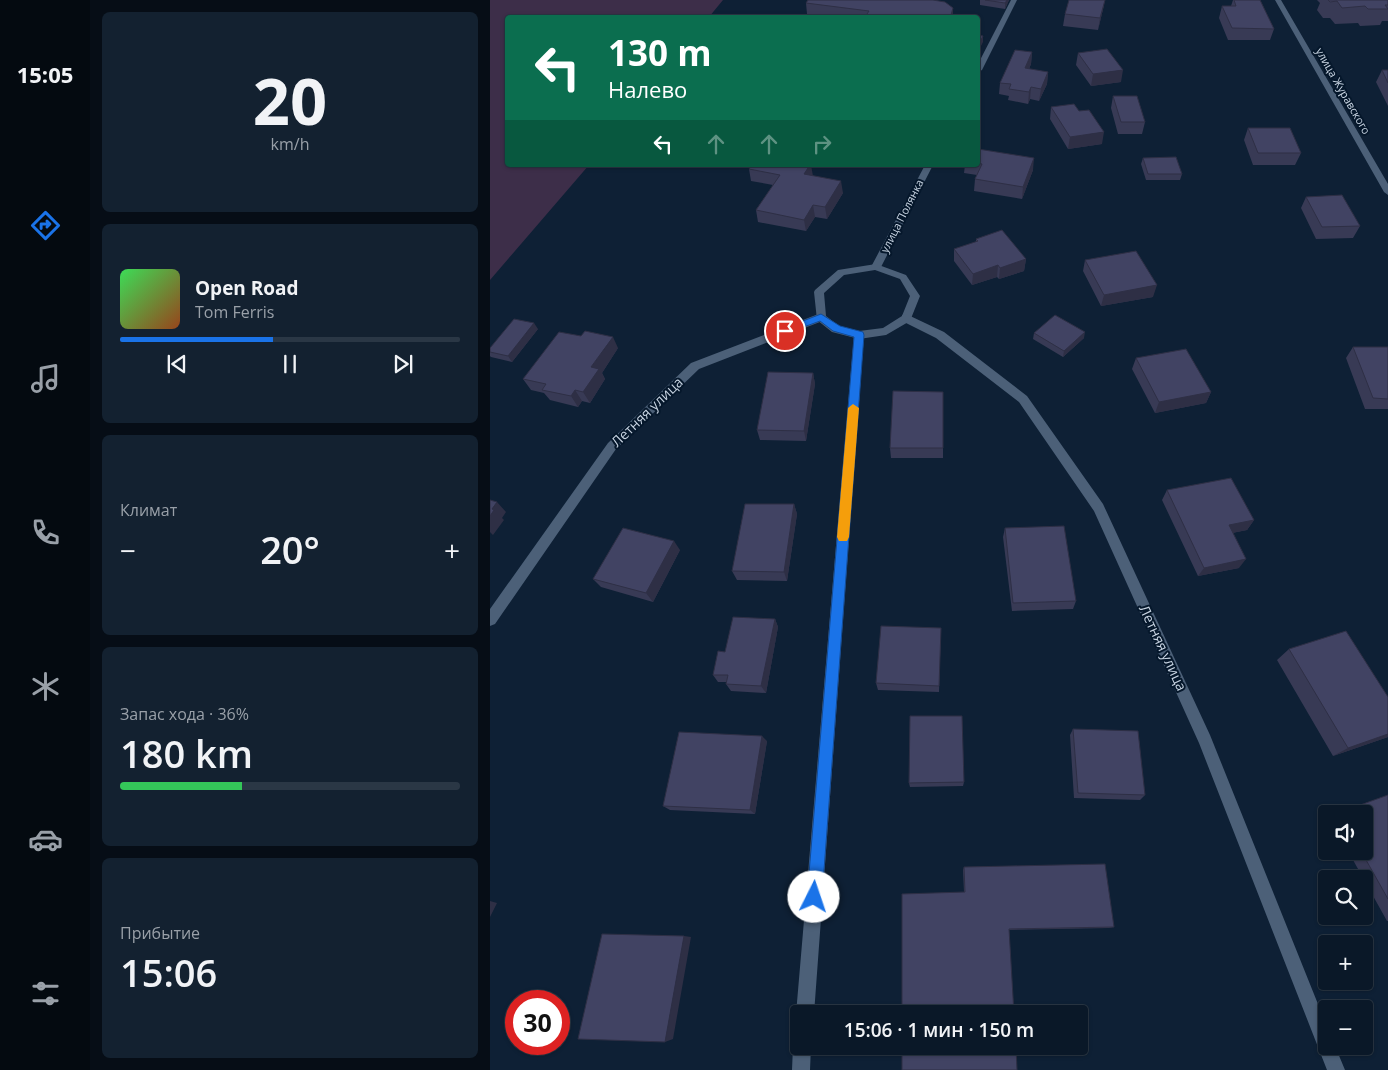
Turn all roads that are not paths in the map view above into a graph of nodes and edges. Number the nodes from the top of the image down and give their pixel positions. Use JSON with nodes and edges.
{"nodes":[{"id":1,"x":1014,"y":0,"type":"edge"},
{"id":2,"x":1278,"y":0,"type":"edge"},
{"id":3,"x":980,"y":66,"type":"edge"},
{"id":4,"x":927,"y":167,"type":"edge"},
{"id":5,"x":1388,"y":192,"type":"edge"},
{"id":6,"x":876,"y":267,"type":"junction"},
{"id":7,"x":821,"y":317,"type":"junction"},
{"id":8,"x":906,"y":318,"type":"junction"},
{"id":9,"x":859,"y":335,"type":"junction"},
{"id":10,"x":490,"y":620,"type":"edge"},
{"id":11,"x":806,"y":1005,"type":"edge"},
{"id":12,"x":1318,"y":1026,"type":"edge"},
{"id":13,"x":801,"y":1055,"type":"edge"},
{"id":14,"x":1330,"y":1055,"type":"edge"},
{"id":15,"x":800,"y":1070,"type":"edge"},
{"id":16,"x":1336,"y":1070,"type":"edge"}],
"edges":[{"from":1,"to":3,"type":"street"},
{"from":2,"to":5,"type":"street","name":"улица Журавского"},
{"from":4,"to":6,"type":"street","name":"улица Полянка"},
{"from":6,"to":7,"type":"street"},
{"from":6,"to":8,"type":"street"},
{"from":7,"to":9,"type":"street"},
{"from":7,"to":10,"type":"street","name":"Летняя улица"},
{"from":8,"to":9,"type":"street"},
{"from":8,"to":12,"type":"street","name":"Летняя улица"},
{"from":9,"to":11,"type":"street"},
{"from":13,"to":15,"type":"street"},
{"from":14,"to":16,"type":"street","name":"Летняя улица"}]}
